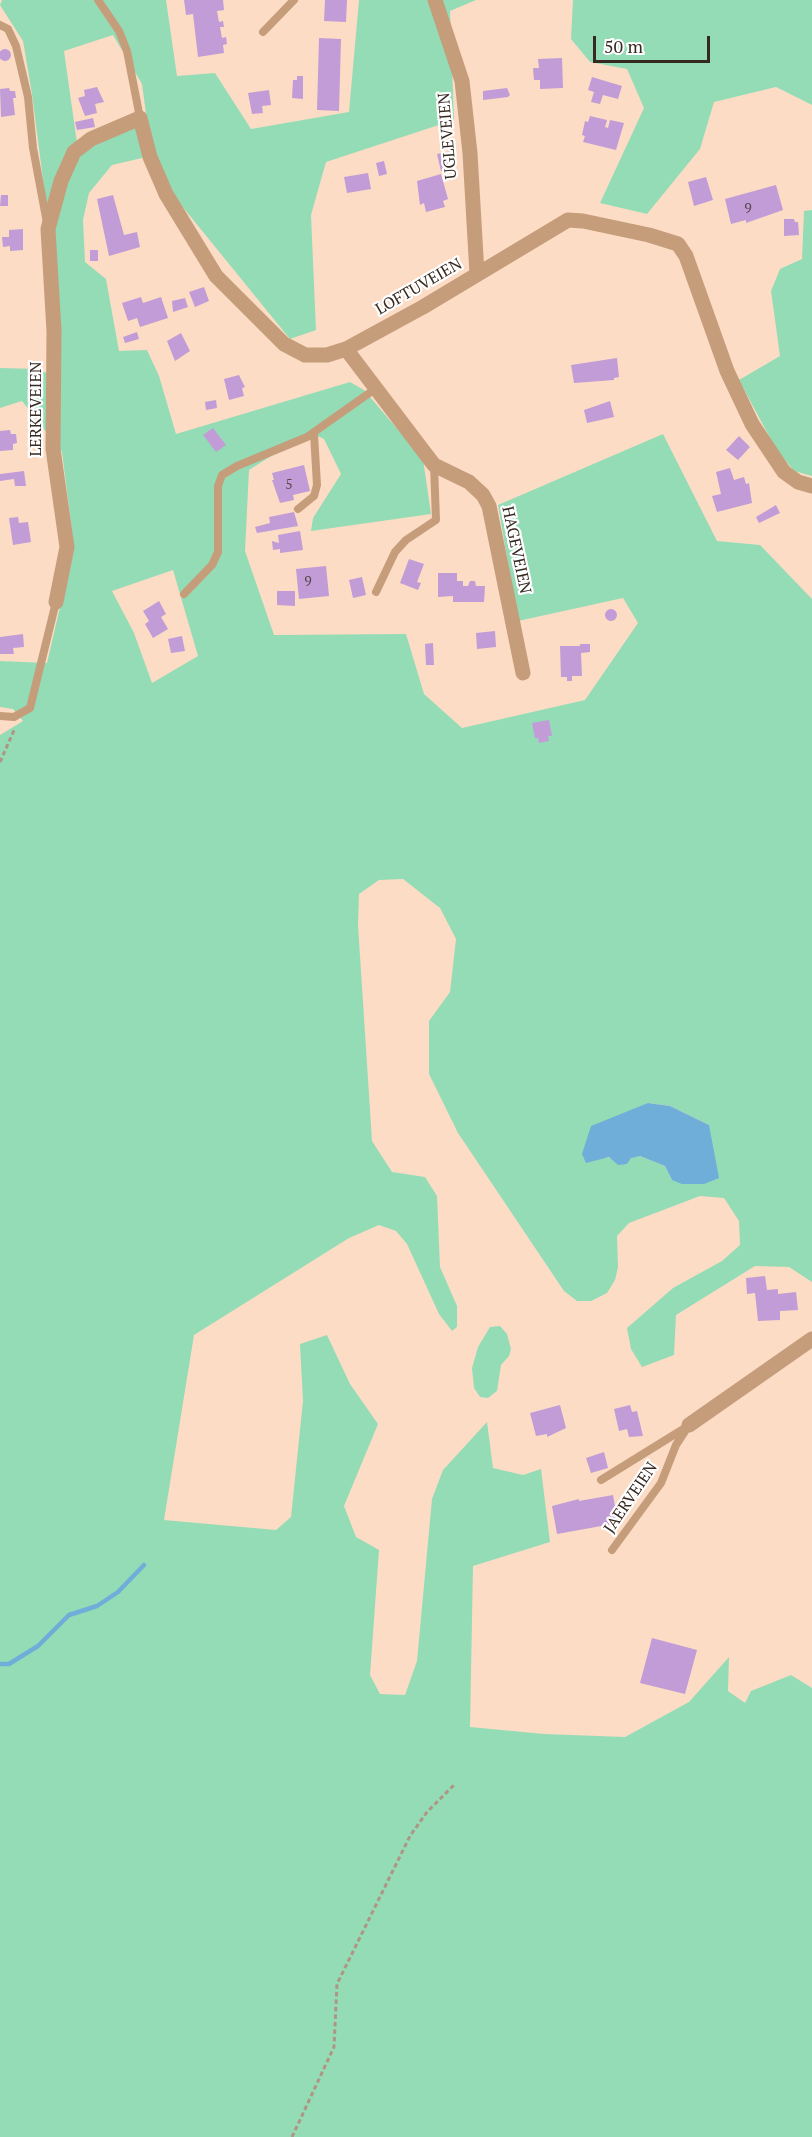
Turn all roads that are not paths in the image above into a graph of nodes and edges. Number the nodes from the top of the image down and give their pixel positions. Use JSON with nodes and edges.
{"nodes":[{"id":1,"x":98,"y":0,"type":"edge"},
{"id":2,"x":294,"y":0,"type":"edge"},
{"id":3,"x":435,"y":0,"type":"edge"},
{"id":4,"x":0,"y":25,"type":"edge"},
{"id":5,"x":263,"y":32,"type":"dead end"},
{"id":6,"x":140,"y":118,"type":"junction"},
{"id":7,"x":48,"y":229,"type":"junction"},
{"id":8,"x":477,"y":274,"type":"junction"},
{"id":9,"x":346,"y":349,"type":"junction"},
{"id":10,"x":375,"y":389,"type":"junction"},
{"id":11,"x":314,"y":434,"type":"junction"},
{"id":12,"x":434,"y":465,"type":"junction"},
{"id":13,"x":812,"y":486,"type":"edge"},
{"id":14,"x":298,"y":509,"type":"dead end"},
{"id":15,"x":376,"y":592,"type":"dead end"},
{"id":16,"x":183,"y":594,"type":"dead end"},
{"id":17,"x":57,"y":602,"type":"joint"},
{"id":18,"x":523,"y":673,"type":"dead end"},
{"id":19,"x":0,"y":716,"type":"edge"},
{"id":20,"x":812,"y":1339,"type":"edge"},
{"id":21,"x":689,"y":1425,"type":"junction"},
{"id":22,"x":601,"y":1480,"type":"dead end"},
{"id":23,"x":612,"y":1550,"type":"dead end"}],
"edges":[{"from":1,"to":6,"type":"lane","name":"LOFTUVEIEN"},
{"from":2,"to":5,"type":"lane"},
{"from":3,"to":8,"type":"street","name":"UGLEVEIEN"},
{"from":4,"to":7,"type":"lane"},
{"from":6,"to":7,"type":"street","name":"LERKEVEIEN"},
{"from":6,"to":9,"type":"street","name":"LOFTUVEIEN"},
{"from":7,"to":17,"type":"street","name":"LERKEVEIEN"},
{"from":8,"to":9,"type":"street","name":"LOFTUVEIEN"},
{"from":8,"to":13,"type":"street","name":"LOFTUVEIEN"},
{"from":9,"to":10,"type":"street","name":"HAGEVEIEN"},
{"from":10,"to":11,"type":"lane"},
{"from":10,"to":12,"type":"street","name":"HAGEVEIEN"},
{"from":11,"to":14,"type":"lane"},
{"from":11,"to":16,"type":"lane"},
{"from":12,"to":15,"type":"lane"},
{"from":12,"to":18,"type":"street","name":"HAGEVEIEN"},
{"from":17,"to":19,"type":"lane","name":"LERKEVEIEN"},
{"from":20,"to":21,"type":"street"},
{"from":21,"to":22,"type":"lane","name":"JAERVEIEN"},
{"from":21,"to":23,"type":"lane","name":"JAERVEIEN"}]}
